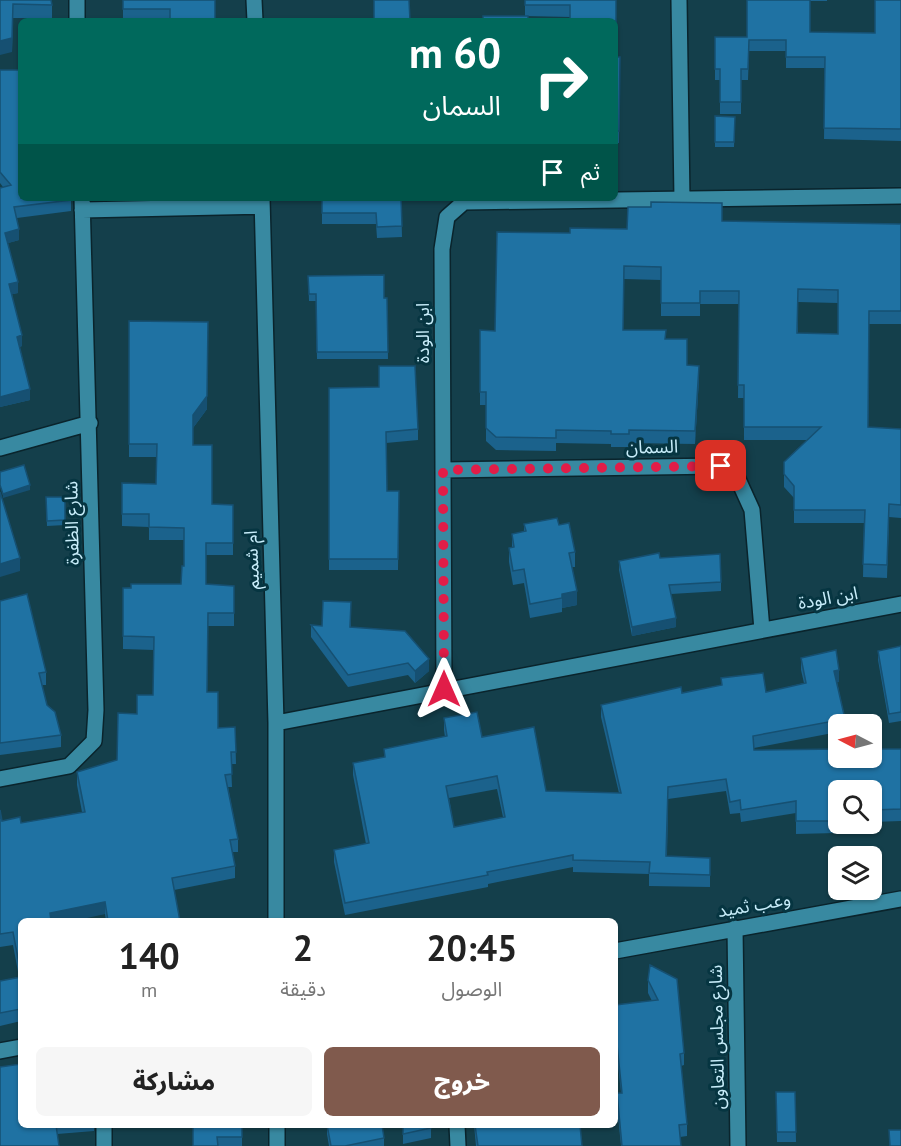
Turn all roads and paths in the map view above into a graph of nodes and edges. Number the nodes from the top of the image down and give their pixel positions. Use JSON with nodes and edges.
{"nodes":[{"id":1,"x":76,"y":0,"type":"edge"},
{"id":2,"x":254,"y":0,"type":"edge"},
{"id":3,"x":679,"y":0,"type":"edge"},
{"id":4,"x":77,"y":18,"type":"edge"},
{"id":5,"x":255,"y":18,"type":"edge"},
{"id":6,"x":901,"y":196,"type":"edge"},
{"id":7,"x":682,"y":199,"type":"junction"},
{"id":8,"x":618,"y":200,"type":"edge"},
{"id":9,"x":537,"y":201,"type":"edge"},
{"id":10,"x":262,"y":202,"type":"edge"},
{"id":11,"x":82,"y":204,"type":"edge"},
{"id":12,"x":90,"y":423,"type":"junction"},
{"id":13,"x":0,"y":448,"type":"edge"},
{"id":14,"x":443,"y":470,"type":"junction"},
{"id":15,"x":901,"y":604,"type":"edge"},
{"id":16,"x":762,"y":630,"type":"junction"},
{"id":17,"x":444,"y":689,"type":"junction"},
{"id":18,"x":276,"y":723,"type":"junction"},
{"id":19,"x":0,"y":778,"type":"edge"},
{"id":20,"x":901,"y":899,"type":"edge"},
{"id":21,"x":276,"y":918,"type":"edge"},
{"id":22,"x":735,"y":928,"type":"junction"},
{"id":23,"x":618,"y":950,"type":"edge"},
{"id":24,"x":18,"y":1048,"type":"edge"},
{"id":25,"x":0,"y":1051,"type":"edge"},
{"id":26,"x":104,"y":1128,"type":"edge"},
{"id":27,"x":277,"y":1128,"type":"edge"},
{"id":28,"x":457,"y":1128,"type":"edge"},
{"id":29,"x":104,"y":1146,"type":"edge"},
{"id":30,"x":277,"y":1146,"type":"edge"},
{"id":31,"x":458,"y":1146,"type":"edge"},
{"id":32,"x":738,"y":1146,"type":"edge"}],
"edges":[{"from":1,"to":4,"type":"street"},
{"from":2,"to":5,"type":"street"},
{"from":3,"to":7,"type":"street"},
{"from":6,"to":7,"type":"street","name":"ابن الودة"},
{"from":7,"to":8,"type":"street","name":"ابن الودة"},
{"from":9,"to":14,"type":"street","name":"ابن الودة"},
{"from":10,"to":11,"type":"street"},
{"from":10,"to":18,"type":"street","name":"ام شميم"},
{"from":11,"to":12,"type":"street","name":"شارع الظفرة"},
{"from":12,"to":13,"type":"street"},
{"from":12,"to":19,"type":"street","name":"شارع الظفرة"},
{"from":14,"to":16,"type":"street","name":"السمان"},
{"from":14,"to":17,"type":"street","name":"ابن الودة"},
{"from":15,"to":16,"type":"street","name":"ابن الودة"},
{"from":16,"to":17,"type":"street","name":"ابن الودة"},
{"from":17,"to":18,"type":"street","name":"ابن الودة"},
{"from":18,"to":21,"type":"street","name":"ام شميم"},
{"from":20,"to":22,"type":"street","name":"وعب ثميد"},
{"from":22,"to":23,"type":"street","name":"وعب ثميد"},
{"from":22,"to":32,"type":"street","name":"شارع مجلس التعاون"},
{"from":24,"to":25,"type":"street"},
{"from":26,"to":29,"type":"street"},
{"from":27,"to":30,"type":"street"},
{"from":28,"to":31,"type":"street"}]}
